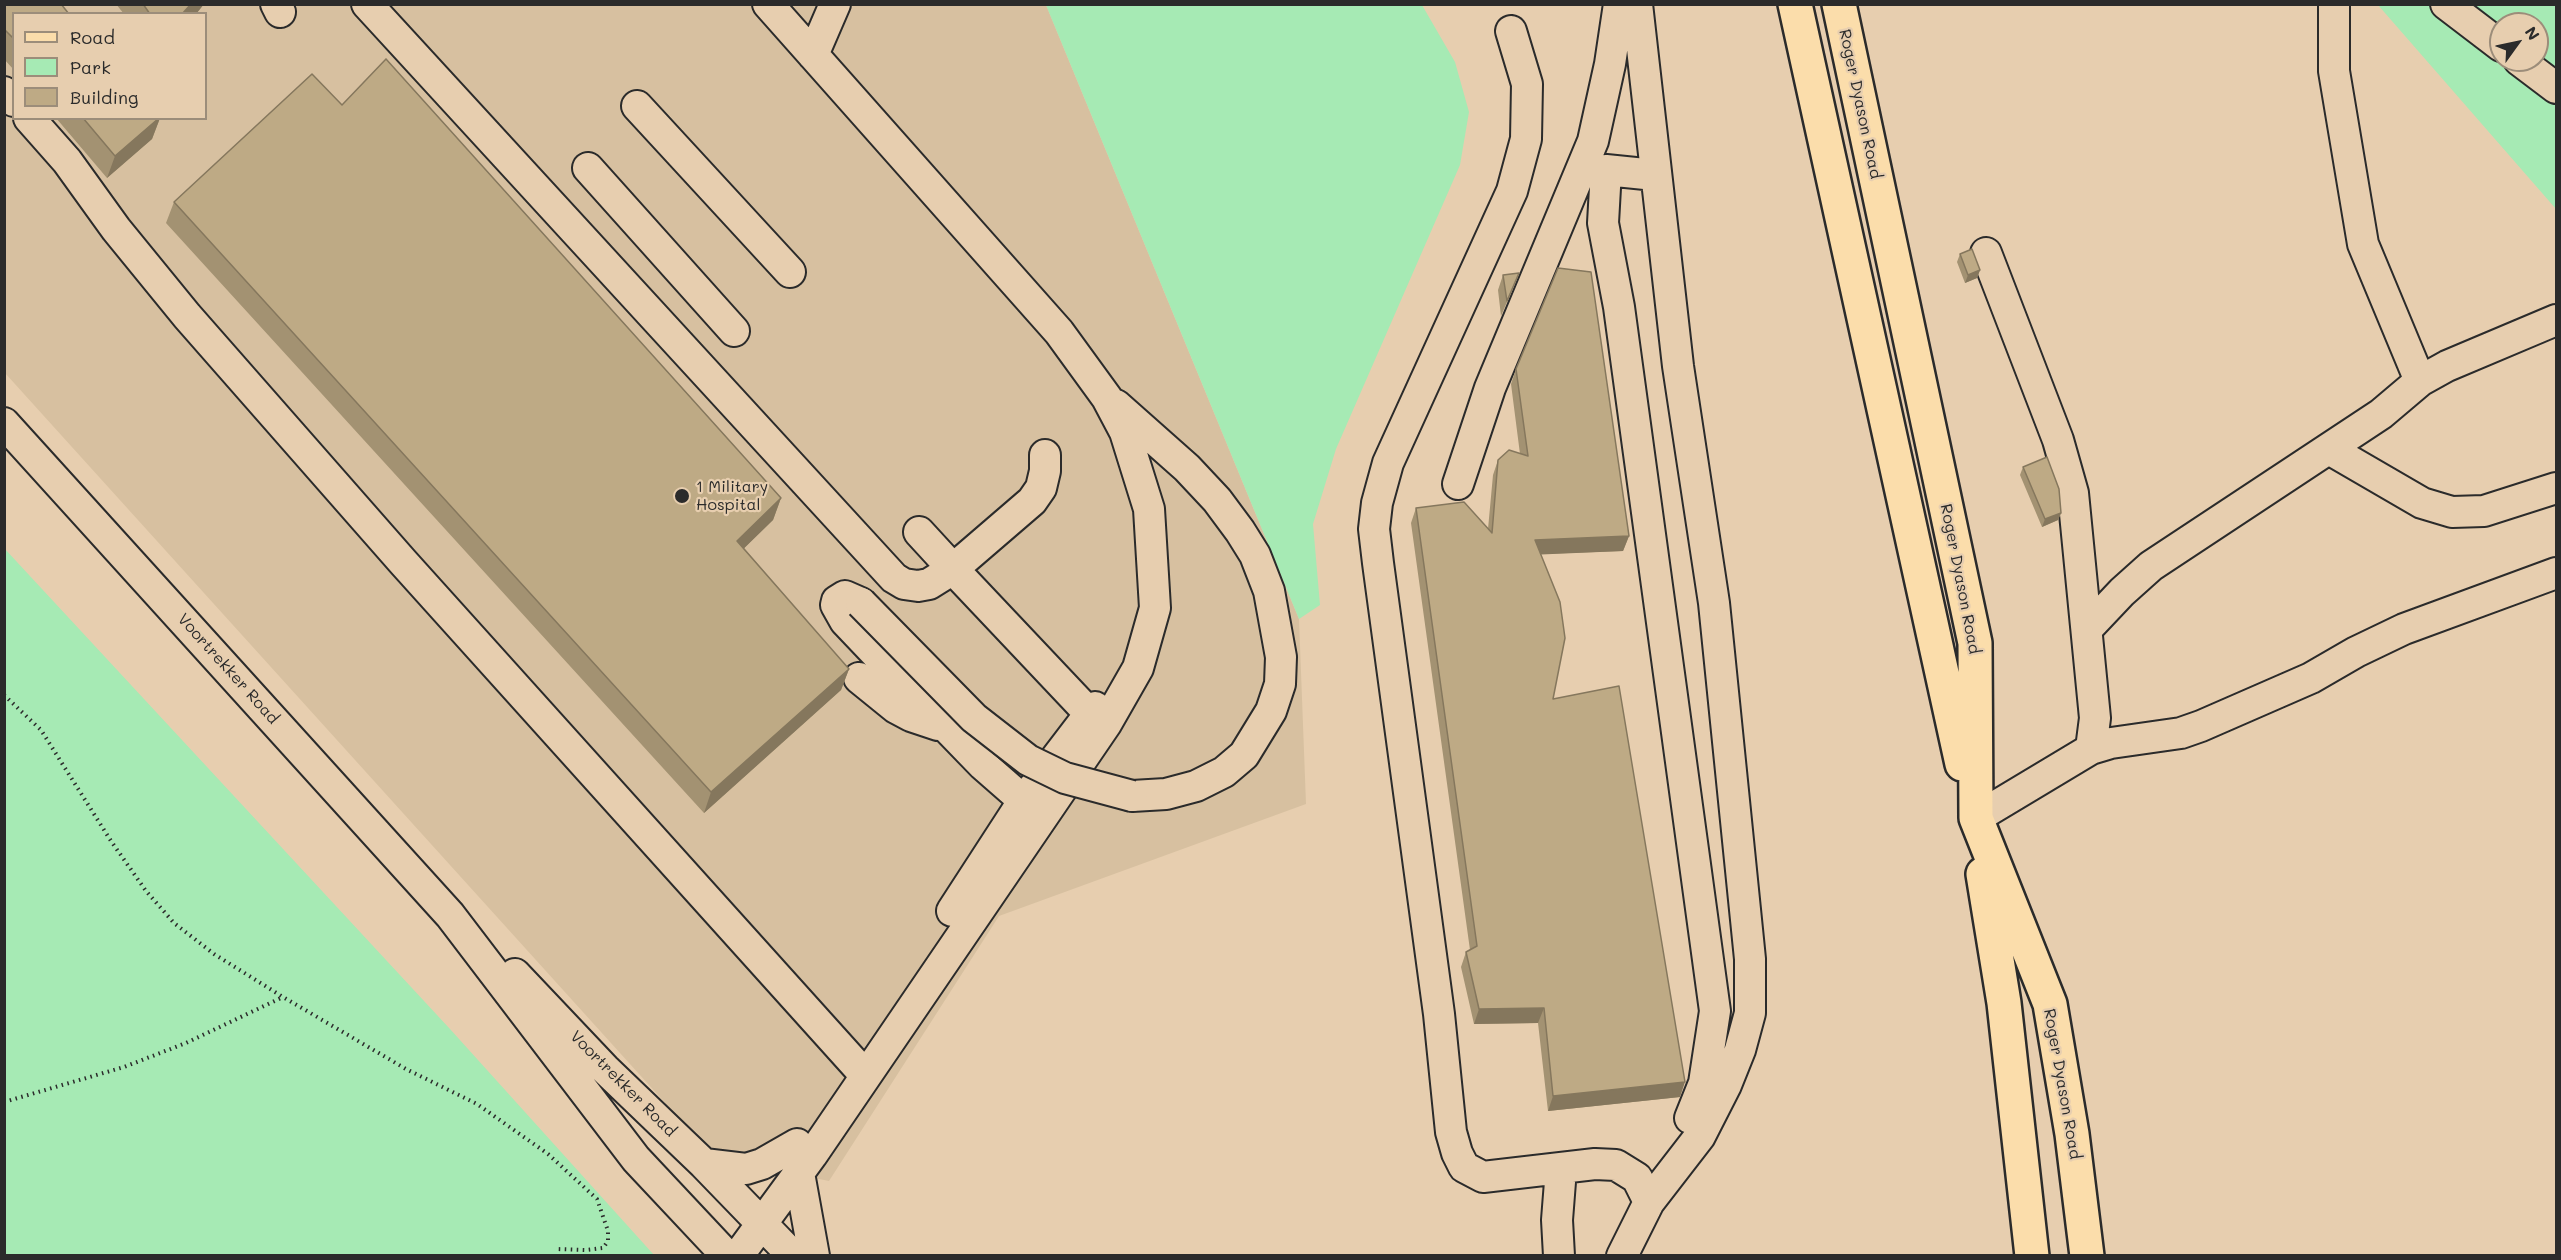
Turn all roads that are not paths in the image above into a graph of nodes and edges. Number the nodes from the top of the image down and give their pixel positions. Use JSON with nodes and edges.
{"nodes":[{"id":1,"x":367,"y":4,"type":"edge"},
{"id":2,"x":835,"y":4,"type":"edge"},
{"id":3,"x":1619,"y":4,"type":"edge"},
{"id":4,"x":1637,"y":4,"type":"edge"},
{"id":5,"x":1795,"y":4,"type":"edge"},
{"id":6,"x":1839,"y":4,"type":"edge"},
{"id":7,"x":2334,"y":4,"type":"edge"},
{"id":8,"x":2446,"y":4,"type":"edge"},
{"id":9,"x":780,"y":7,"type":"edge"},
{"id":10,"x":1511,"y":32,"type":"dead end"},
{"id":11,"x":2489,"y":37,"type":"edge"},
{"id":12,"x":813,"y":55,"type":"junction"},
{"id":13,"x":2535,"y":72,"type":"edge"},
{"id":14,"x":2556,"y":88,"type":"edge"},
{"id":15,"x":638,"y":106,"type":"dead end"},
{"id":16,"x":31,"y":120,"type":"edge"},
{"id":17,"x":1593,"y":141,"type":"junction"},
{"id":18,"x":588,"y":168,"type":"dead end"},
{"id":19,"x":1606,"y":170,"type":"junction"},
{"id":20,"x":1655,"y":175,"type":"junction"},
{"id":21,"x":1986,"y":253,"type":"dead end"},
{"id":22,"x":790,"y":272,"type":"dead end"},
{"id":23,"x":2556,"y":321,"type":"edge"},
{"id":24,"x":734,"y":331,"type":"dead end"},
{"id":25,"x":2420,"y":381,"type":"junction"},
{"id":26,"x":1107,"y":398,"type":"junction"},
{"id":27,"x":4,"y":423,"type":"edge"},
{"id":28,"x":2329,"y":449,"type":"junction"},
{"id":29,"x":1045,"y":455,"type":"dead end"},
{"id":30,"x":1458,"y":484,"type":"dead end"},
{"id":31,"x":2556,"y":488,"type":"edge"},
{"id":32,"x":919,"y":532,"type":"dead end"},
{"id":33,"x":953,"y":569,"type":"junction"},
{"id":34,"x":2556,"y":573,"type":"edge"},
{"id":35,"x":2087,"y":629,"type":"junction"},
{"id":36,"x":859,"y":678,"type":"dead end"},
{"id":37,"x":1098,"y":719,"type":"junction"},
{"id":38,"x":946,"y":727,"type":"junction"},
{"id":39,"x":2091,"y":749,"type":"junction"},
{"id":40,"x":1033,"y":809,"type":"junction"},
{"id":41,"x":1976,"y":818,"type":"junction"},
{"id":42,"x":450,"y":915,"type":"junction"},
{"id":43,"x":1714,"y":1011,"type":"junction"},
{"id":44,"x":1750,"y":1013,"type":"junction"},
{"id":45,"x":858,"y":1068,"type":"junction"},
{"id":46,"x":798,"y":1158,"type":"junction"},
{"id":47,"x":704,"y":1164,"type":"junction"},
{"id":48,"x":1561,"y":1169,"type":"junction"},
{"id":49,"x":1643,"y":1190,"type":"junction"},
{"id":50,"x":754,"y":1217,"type":"junction"},
{"id":51,"x":727,"y":1254,"type":"edge"},
{"id":52,"x":793,"y":1256,"type":"edge"},
{"id":53,"x":814,"y":1256,"type":"edge"},
{"id":54,"x":1559,"y":1256,"type":"edge"},
{"id":55,"x":1622,"y":1256,"type":"edge"},
{"id":56,"x":2032,"y":1256,"type":"edge"},
{"id":57,"x":2087,"y":1256,"type":"edge"}],
"edges":[{"from":1,"to":33,"type":"street"},
{"from":2,"to":12,"type":"street"},
{"from":3,"to":17,"type":"street"},
{"from":4,"to":20,"type":"street"},
{"from":5,"to":56,"type":"main road"},
{"from":6,"to":41,"type":"main road","name":"Roger Dyason Road"},
{"from":7,"to":25,"type":"street"},
{"from":8,"to":11,"type":"street"},
{"from":9,"to":12,"type":"street"},
{"from":10,"to":48,"type":"street"},
{"from":12,"to":26,"type":"street"},
{"from":13,"to":14,"type":"street"},
{"from":15,"to":22,"type":"street"},
{"from":16,"to":45,"type":"street"},
{"from":17,"to":19,"type":"street"},
{"from":17,"to":30,"type":"street"},
{"from":18,"to":24,"type":"street"},
{"from":19,"to":20,"type":"street"},
{"from":19,"to":43,"type":"street"},
{"from":20,"to":44,"type":"street"},
{"from":21,"to":35,"type":"street"},
{"from":23,"to":25,"type":"street"},
{"from":25,"to":28,"type":"street"},
{"from":26,"to":37,"type":"street"},
{"from":26,"to":38,"type":"street","bridge":true},
{"from":27,"to":42,"type":"street","name":"Voortrekker Road"},
{"from":28,"to":31,"type":"street"},
{"from":28,"to":35,"type":"street"},
{"from":29,"to":33,"type":"street"},
{"from":32,"to":33,"type":"street"},
{"from":33,"to":37,"type":"street"},
{"from":34,"to":39,"type":"street"},
{"from":35,"to":39,"type":"street"},
{"from":36,"to":38,"type":"street"},
{"from":37,"to":40,"type":"street"},
{"from":38,"to":40,"type":"street"},
{"from":39,"to":41,"type":"street"},
{"from":40,"to":45,"type":"street"},
{"from":41,"to":57,"type":"main road","name":"Roger Dyason Road"},
{"from":42,"to":47,"type":"street","name":"Voortrekker Road"},
{"from":42,"to":51,"type":"street","name":"Voortrekker Road"},
{"from":43,"to":44,"type":"street"},
{"from":43,"to":49,"type":"street"},
{"from":44,"to":49,"type":"street"},
{"from":45,"to":46,"type":"street"},
{"from":46,"to":47,"type":"street"},
{"from":46,"to":50,"type":"street"},
{"from":46,"to":53,"type":"street"},
{"from":47,"to":50,"type":"street","name":"Voortrekker Road"},
{"from":48,"to":49,"type":"street"},
{"from":48,"to":54,"type":"street"},
{"from":49,"to":55,"type":"street"},
{"from":50,"to":51,"type":"street"},
{"from":50,"to":52,"type":"street","name":"Voortrekker Road"}]}
